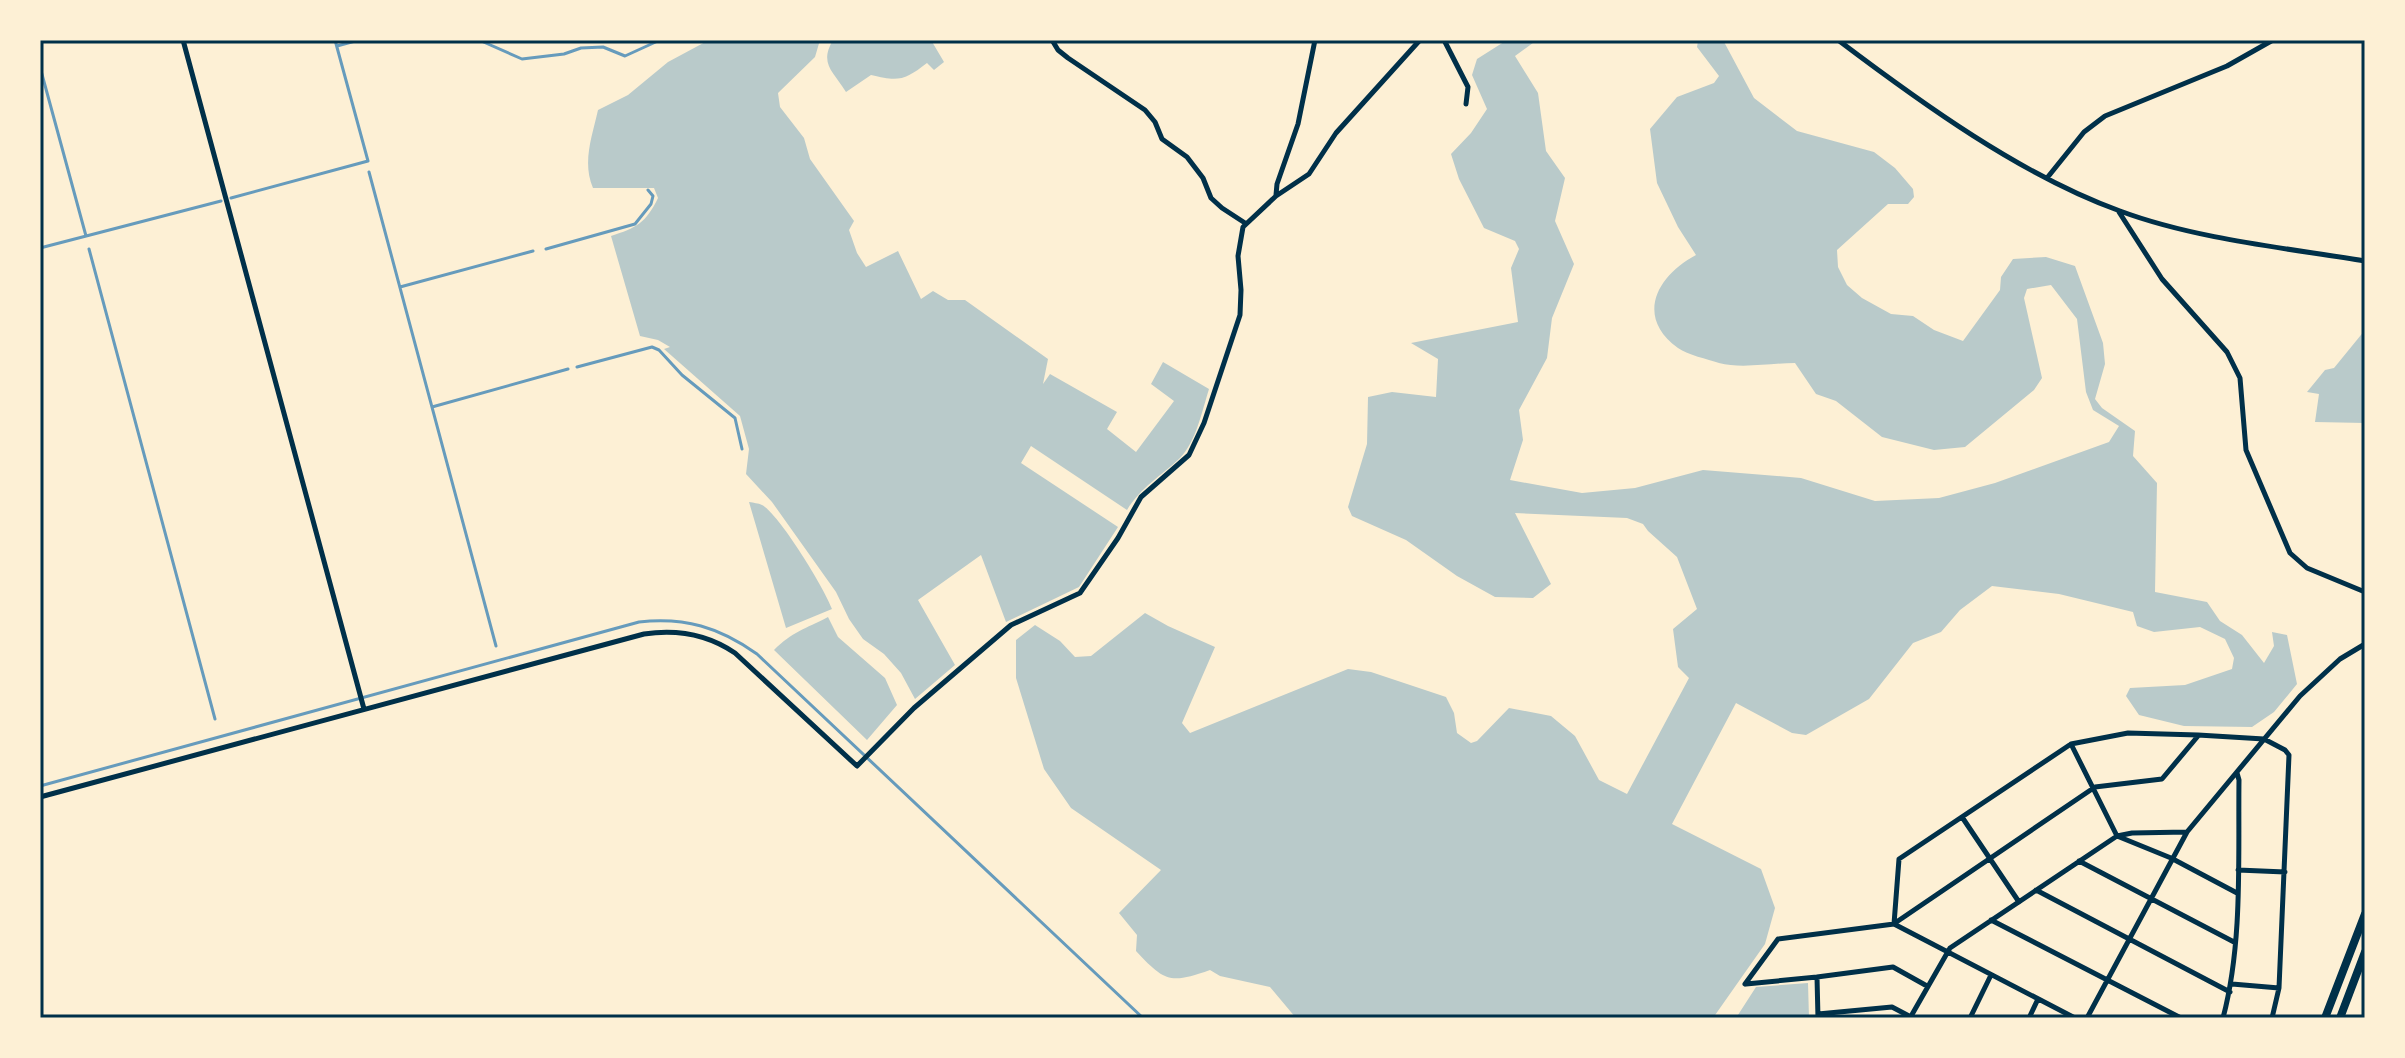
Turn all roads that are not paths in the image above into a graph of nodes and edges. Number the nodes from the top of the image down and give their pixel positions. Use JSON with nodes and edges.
{"nodes":[{"id":1,"x":183,"y":40,"type":"edge"},
{"id":2,"x":1052,"y":40,"type":"edge"},
{"id":3,"x":1315,"y":40,"type":"edge"},
{"id":4,"x":1420,"y":40,"type":"edge"},
{"id":5,"x":1444,"y":40,"type":"edge"},
{"id":6,"x":1838,"y":40,"type":"edge"},
{"id":7,"x":2273,"y":40,"type":"edge"},
{"id":8,"x":1466,"y":104,"type":"dead end"},
{"id":9,"x":2047,"y":178,"type":"junction"},
{"id":10,"x":1276,"y":196,"type":"junction"},
{"id":11,"x":2118,"y":211,"type":"junction"},
{"id":12,"x":1245,"y":223,"type":"junction"},
{"id":13,"x":2365,"y":261,"type":"edge"},
{"id":14,"x":2365,"y":592,"type":"edge"},
{"id":15,"x":2365,"y":644,"type":"edge"},
{"id":16,"x":363,"y":707,"type":"junction"},
{"id":17,"x":2198,"y":735,"type":"junction"},
{"id":18,"x":2264,"y":739,"type":"junction"},
{"id":19,"x":2071,"y":744,"type":"junction"},
{"id":20,"x":2237,"y":773,"type":"junction"},
{"id":21,"x":2092,"y":789,"type":"junction"},
{"id":22,"x":40,"y":797,"type":"edge"},
{"id":23,"x":1962,"y":817,"type":"junction"},
{"id":24,"x":2187,"y":832,"type":"junction"},
{"id":25,"x":2117,"y":836,"type":"junction"},
{"id":26,"x":1989,"y":857,"type":"junction"},
{"id":27,"x":2171,"y":858,"type":"junction"},
{"id":28,"x":2079,"y":861,"type":"junction"},
{"id":29,"x":2238,"y":870,"type":"junction"},
{"id":30,"x":2285,"y":872,"type":"junction"},
{"id":31,"x":2036,"y":890,"type":"junction"},
{"id":32,"x":2237,"y":893,"type":"junction"},
{"id":33,"x":2150,"y":898,"type":"junction"},
{"id":34,"x":2019,"y":902,"type":"junction"},
{"id":35,"x":2365,"y":914,"type":"edge"},
{"id":36,"x":1991,"y":920,"type":"junction"},
{"id":37,"x":1894,"y":924,"type":"junction"},
{"id":38,"x":2129,"y":939,"type":"junction"},
{"id":39,"x":2234,"y":942,"type":"junction"},
{"id":40,"x":1947,"y":951,"type":"junction"},
{"id":41,"x":2365,"y":952,"type":"edge"},
{"id":42,"x":1991,"y":975,"type":"junction"},
{"id":43,"x":1817,"y":977,"type":"junction"},
{"id":44,"x":2107,"y":980,"type":"junction"},
{"id":45,"x":2232,"y":984,"type":"junction"},
{"id":46,"x":1927,"y":986,"type":"junction"},
{"id":47,"x":2279,"y":988,"type":"junction"},
{"id":48,"x":2230,"y":992,"type":"junction"},
{"id":49,"x":2038,"y":999,"type":"junction"},
{"id":50,"x":1818,"y":1016,"type":"edge"},
{"id":51,"x":1910,"y":1017,"type":"edge"},
{"id":52,"x":1970,"y":1018,"type":"edge"},
{"id":53,"x":2029,"y":1018,"type":"edge"},
{"id":54,"x":2075,"y":1018,"type":"edge"},
{"id":55,"x":2087,"y":1018,"type":"edge"},
{"id":56,"x":2181,"y":1018,"type":"edge"},
{"id":57,"x":2223,"y":1018,"type":"edge"},
{"id":58,"x":2272,"y":1018,"type":"edge"},
{"id":59,"x":2325,"y":1018,"type":"edge"},
{"id":60,"x":2340,"y":1018,"type":"edge"}],
"edges":[{"from":1,"to":16,"type":"street"},
{"from":2,"to":12,"type":"street"},
{"from":3,"to":10,"type":"street"},
{"from":4,"to":10,"type":"street"},
{"from":5,"to":8,"type":"street"},
{"from":6,"to":9,"type":"street"},
{"from":7,"to":9,"type":"street"},
{"from":9,"to":11,"type":"street"},
{"from":10,"to":12,"type":"street"},
{"from":11,"to":13,"type":"street"},
{"from":11,"to":14,"type":"street"},
{"from":12,"to":16,"type":"street"},
{"from":15,"to":18,"type":"street"},
{"from":16,"to":22,"type":"street"},
{"from":17,"to":18,"type":"street"},
{"from":17,"to":19,"type":"street"},
{"from":17,"to":21,"type":"street"},
{"from":18,"to":20,"type":"street"},
{"from":18,"to":30,"type":"street"},
{"from":19,"to":21,"type":"street"},
{"from":19,"to":23,"type":"street"},
{"from":20,"to":24,"type":"street"},
{"from":20,"to":29,"type":"street"},
{"from":21,"to":25,"type":"street"},
{"from":21,"to":26,"type":"street"},
{"from":23,"to":26,"type":"street"},
{"from":23,"to":37,"type":"street"},
{"from":24,"to":25,"type":"street"},
{"from":24,"to":27,"type":"street"},
{"from":25,"to":27,"type":"street"},
{"from":25,"to":28,"type":"street"},
{"from":26,"to":34,"type":"street"},
{"from":26,"to":37,"type":"street"},
{"from":27,"to":32,"type":"street"},
{"from":27,"to":33,"type":"street"},
{"from":28,"to":31,"type":"street"},
{"from":28,"to":33,"type":"street"},
{"from":29,"to":30,"type":"street"},
{"from":29,"to":32,"type":"street"},
{"from":30,"to":47,"type":"street"},
{"from":31,"to":34,"type":"street"},
{"from":31,"to":38,"type":"street"},
{"from":32,"to":39,"type":"street"},
{"from":33,"to":38,"type":"street"},
{"from":33,"to":39,"type":"street"},
{"from":34,"to":36,"type":"street"},
{"from":35,"to":59,"type":"highway"},
{"from":36,"to":40,"type":"street"},
{"from":36,"to":44,"type":"street"},
{"from":37,"to":40,"type":"street"},
{"from":37,"to":43,"type":"street"},
{"from":38,"to":44,"type":"street"},
{"from":38,"to":48,"type":"street"},
{"from":39,"to":45,"type":"street"},
{"from":40,"to":42,"type":"street"},
{"from":40,"to":46,"type":"street"},
{"from":41,"to":60,"type":"highway"},
{"from":42,"to":49,"type":"street"},
{"from":42,"to":52,"type":"street"},
{"from":43,"to":46,"type":"street"},
{"from":43,"to":50,"type":"street"},
{"from":44,"to":55,"type":"street"},
{"from":44,"to":56,"type":"street"},
{"from":45,"to":47,"type":"street"},
{"from":45,"to":48,"type":"street"},
{"from":46,"to":51,"type":"street"},
{"from":47,"to":58,"type":"street"},
{"from":48,"to":57,"type":"street"},
{"from":49,"to":53,"type":"street"},
{"from":49,"to":54,"type":"street"},
{"from":50,"to":51,"type":"street"}]}
